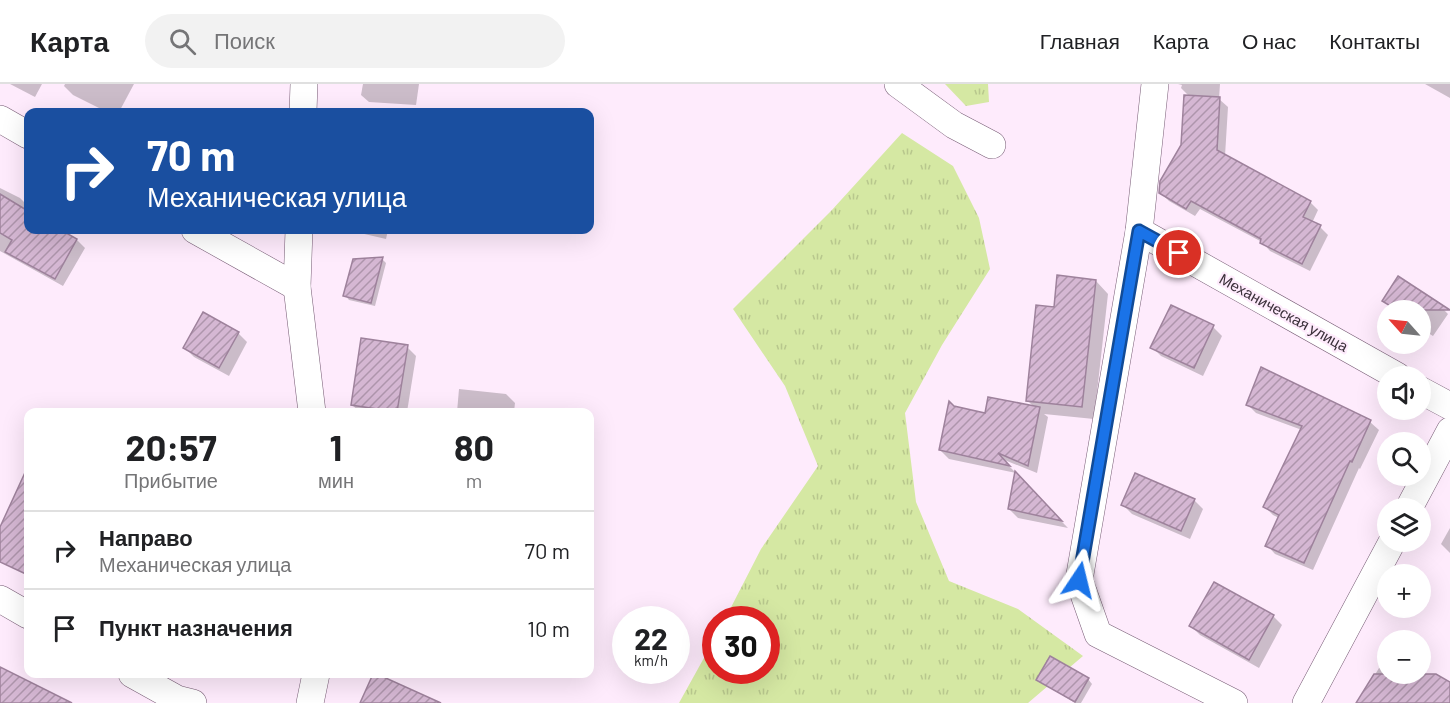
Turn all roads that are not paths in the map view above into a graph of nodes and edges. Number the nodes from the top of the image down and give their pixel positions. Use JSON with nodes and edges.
{"nodes":[{"id":1,"x":304,"y":84,"type":"edge"},
{"id":2,"x":898,"y":84,"type":"edge"},
{"id":3,"x":1155,"y":84,"type":"edge"},
{"id":4,"x":303,"y":108,"type":"edge"},
{"id":5,"x":0,"y":119,"type":"edge"},
{"id":6,"x":24,"y":133,"type":"edge"},
{"id":7,"x":992,"y":145,"type":"dead end"},
{"id":8,"x":1139,"y":231,"type":"junction"},
{"id":9,"x":202,"y":234,"type":"edge"},
{"id":10,"x":299,"y":234,"type":"edge"},
{"id":11,"x":297,"y":287,"type":"junction"},
{"id":12,"x":1379,"y":366,"type":"edge"},
{"id":13,"x":1431,"y":396,"type":"edge"},
{"id":14,"x":1450,"y":406,"type":"edge"},
{"id":15,"x":312,"y":408,"type":"edge"},
{"id":16,"x":1450,"y":431,"type":"edge"},
{"id":17,"x":1414,"y":498,"type":"edge"},
{"id":18,"x":1387,"y":552,"type":"edge"},
{"id":19,"x":0,"y":599,"type":"edge"},
{"id":20,"x":24,"y":613,"type":"edge"},
{"id":21,"x":139,"y":678,"type":"edge"},
{"id":22,"x":315,"y":678,"type":"edge"},
{"id":23,"x":193,"y":703,"type":"edge"},
{"id":24,"x":310,"y":703,"type":"edge"},
{"id":25,"x":1234,"y":703,"type":"edge"},
{"id":26,"x":1306,"y":703,"type":"edge"}],
"edges":[{"from":1,"to":4,"type":"street"},
{"from":2,"to":7,"type":"street"},
{"from":3,"to":8,"type":"street"},
{"from":5,"to":6,"type":"street"},
{"from":8,"to":12,"type":"street","name":"Механическая улица"},
{"from":8,"to":25,"type":"street"},
{"from":9,"to":11,"type":"street"},
{"from":10,"to":11,"type":"street"},
{"from":11,"to":15,"type":"street"},
{"from":13,"to":14,"type":"street"},
{"from":16,"to":17,"type":"street"},
{"from":18,"to":26,"type":"street"},
{"from":19,"to":20,"type":"street"},
{"from":21,"to":23,"type":"street"},
{"from":22,"to":24,"type":"street"}]}
